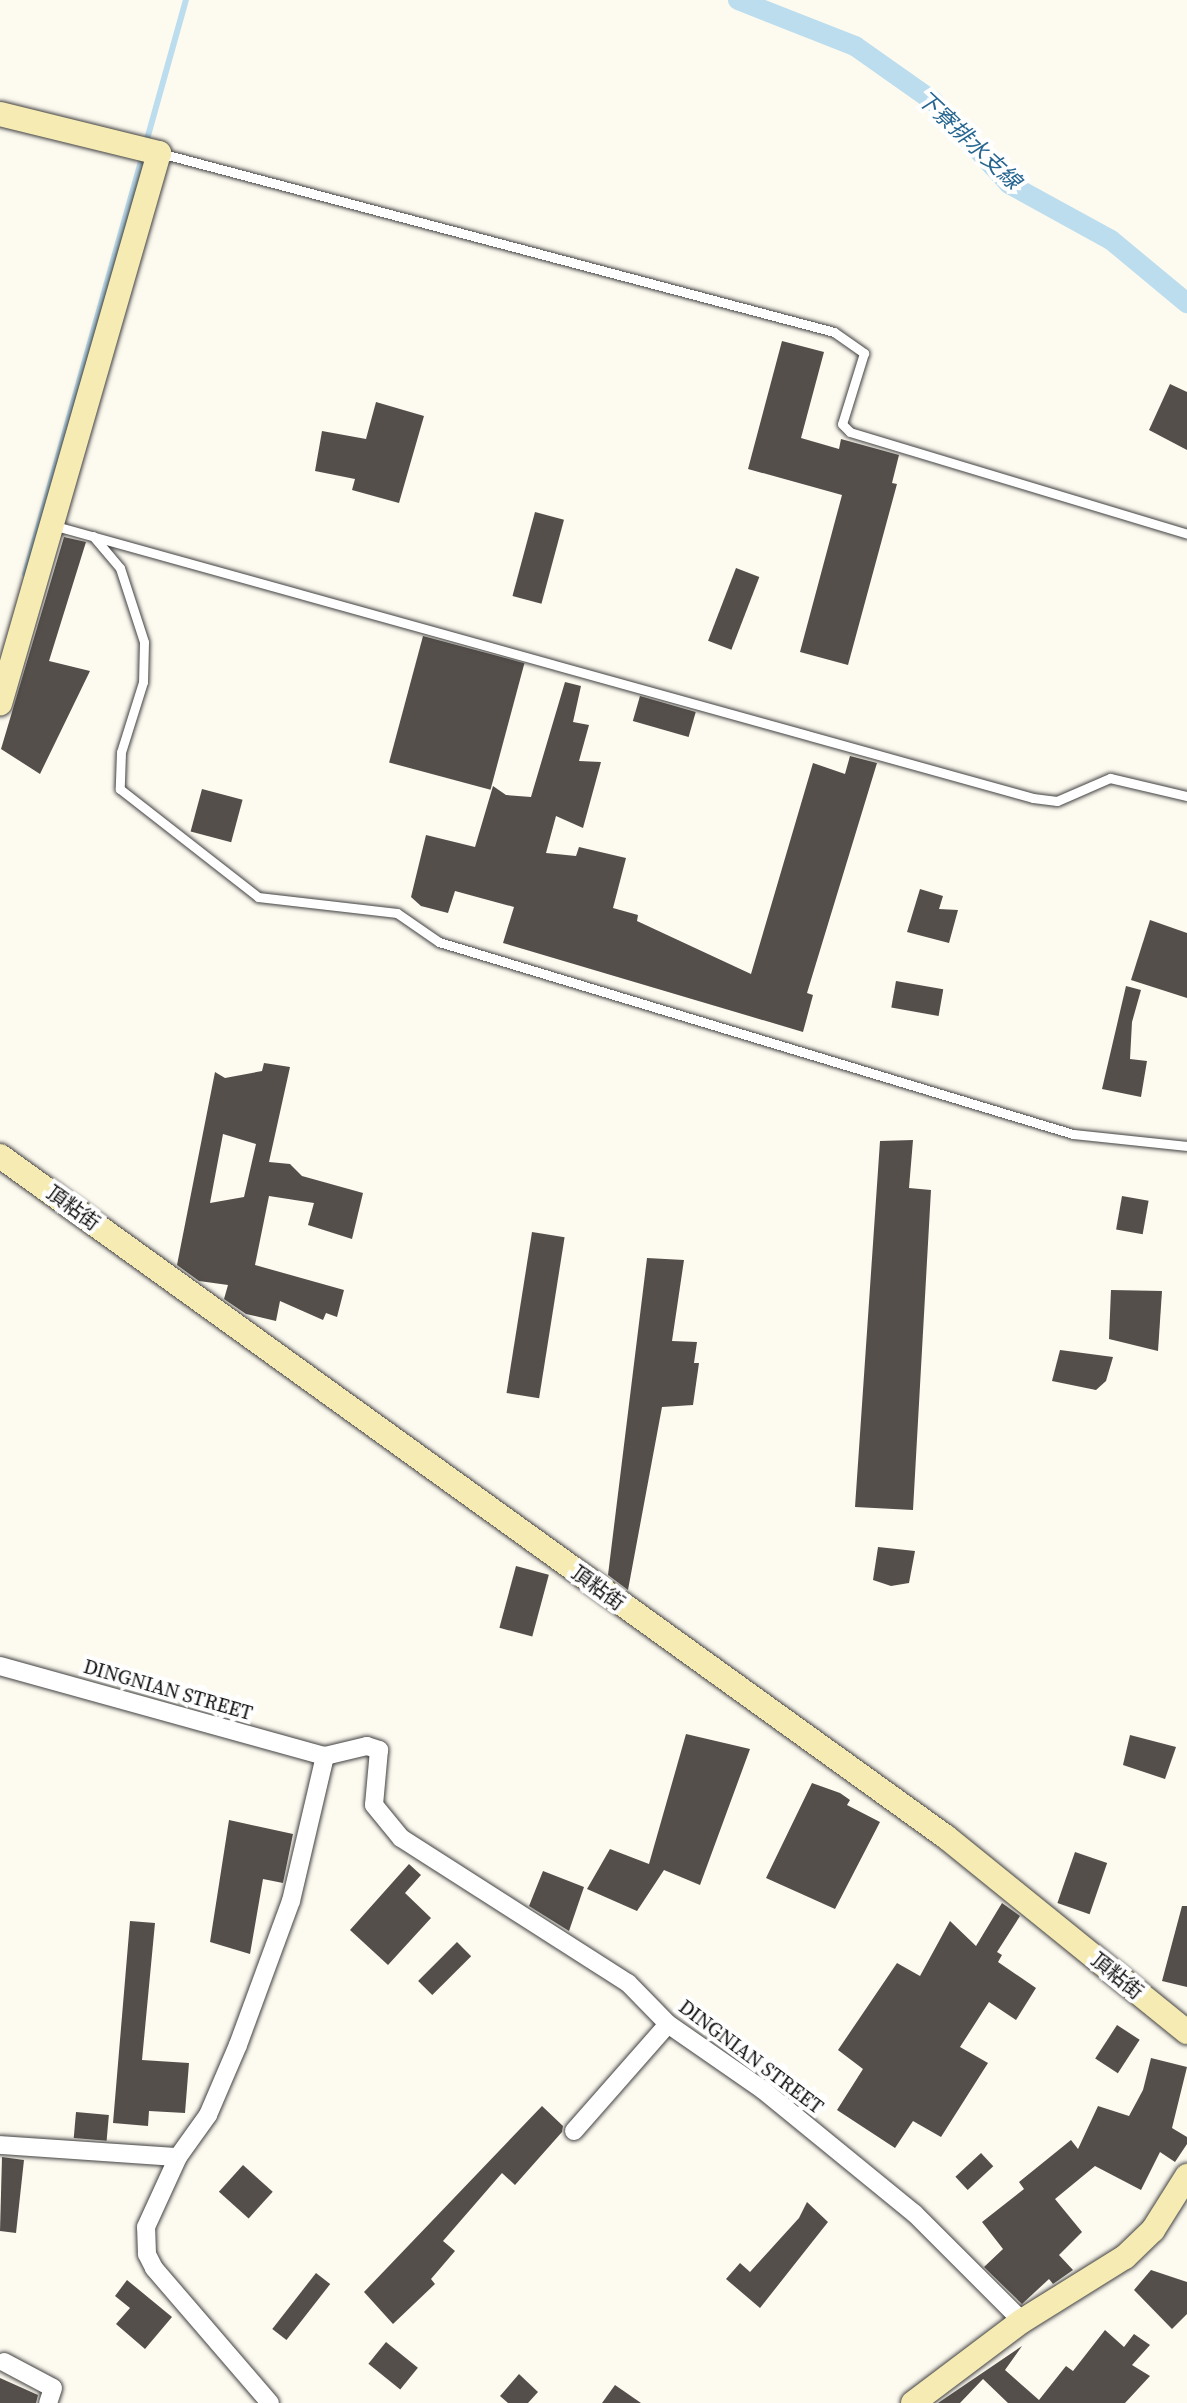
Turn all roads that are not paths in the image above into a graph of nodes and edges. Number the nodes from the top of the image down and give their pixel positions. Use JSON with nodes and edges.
{"nodes":[{"id":1,"x":0,"y":114,"type":"edge"},
{"id":2,"x":149,"y":151,"type":"junction"},
{"id":3,"x":50,"y":524,"type":"junction"},
{"id":4,"x":1187,"y":534,"type":"edge"},
{"id":5,"x":93,"y":536,"type":"junction"},
{"id":6,"x":0,"y":704,"type":"edge"},
{"id":7,"x":1187,"y":796,"type":"edge"},
{"id":8,"x":1187,"y":1146,"type":"edge"},
{"id":9,"x":0,"y":1156,"type":"edge"},
{"id":10,"x":0,"y":1666,"type":"edge"},
{"id":11,"x":325,"y":1756,"type":"junction"},
{"id":12,"x":668,"y":2024,"type":"junction"},
{"id":13,"x":1187,"y":2032,"type":"edge"},
{"id":14,"x":574,"y":2131,"type":"dead end"},
{"id":15,"x":0,"y":2145,"type":"edge"},
{"id":16,"x":178,"y":2157,"type":"junction"},
{"id":17,"x":1187,"y":2176,"type":"edge"},
{"id":18,"x":1022,"y":2321,"type":"junction"},
{"id":19,"x":4,"y":2362,"type":"dead end"},
{"id":20,"x":48,"y":2403,"type":"edge"},
{"id":21,"x":270,"y":2403,"type":"edge"},
{"id":22,"x":913,"y":2403,"type":"edge"}],
"edges":[{"from":1,"to":2,"type":"street"},
{"from":2,"to":3,"type":"street"},
{"from":2,"to":4,"type":"lane"},
{"from":3,"to":5,"type":"lane"},
{"from":3,"to":6,"type":"street"},
{"from":5,"to":7,"type":"lane"},
{"from":5,"to":8,"type":"lane"},
{"from":9,"to":13,"type":"street","name":"頂粘街"},
{"from":10,"to":11,"type":"street","name":"DINGNIAN STREET"},
{"from":11,"to":12,"type":"street","name":"DINGNIAN STREET"},
{"from":11,"to":16,"type":"street"},
{"from":12,"to":14,"type":"street"},
{"from":12,"to":18,"type":"street","name":"DINGNIAN STREET"},
{"from":15,"to":16,"type":"street"},
{"from":16,"to":21,"type":"street"},
{"from":17,"to":18,"type":"street"},
{"from":18,"to":22,"type":"street"},
{"from":19,"to":20,"type":"street"}]}
